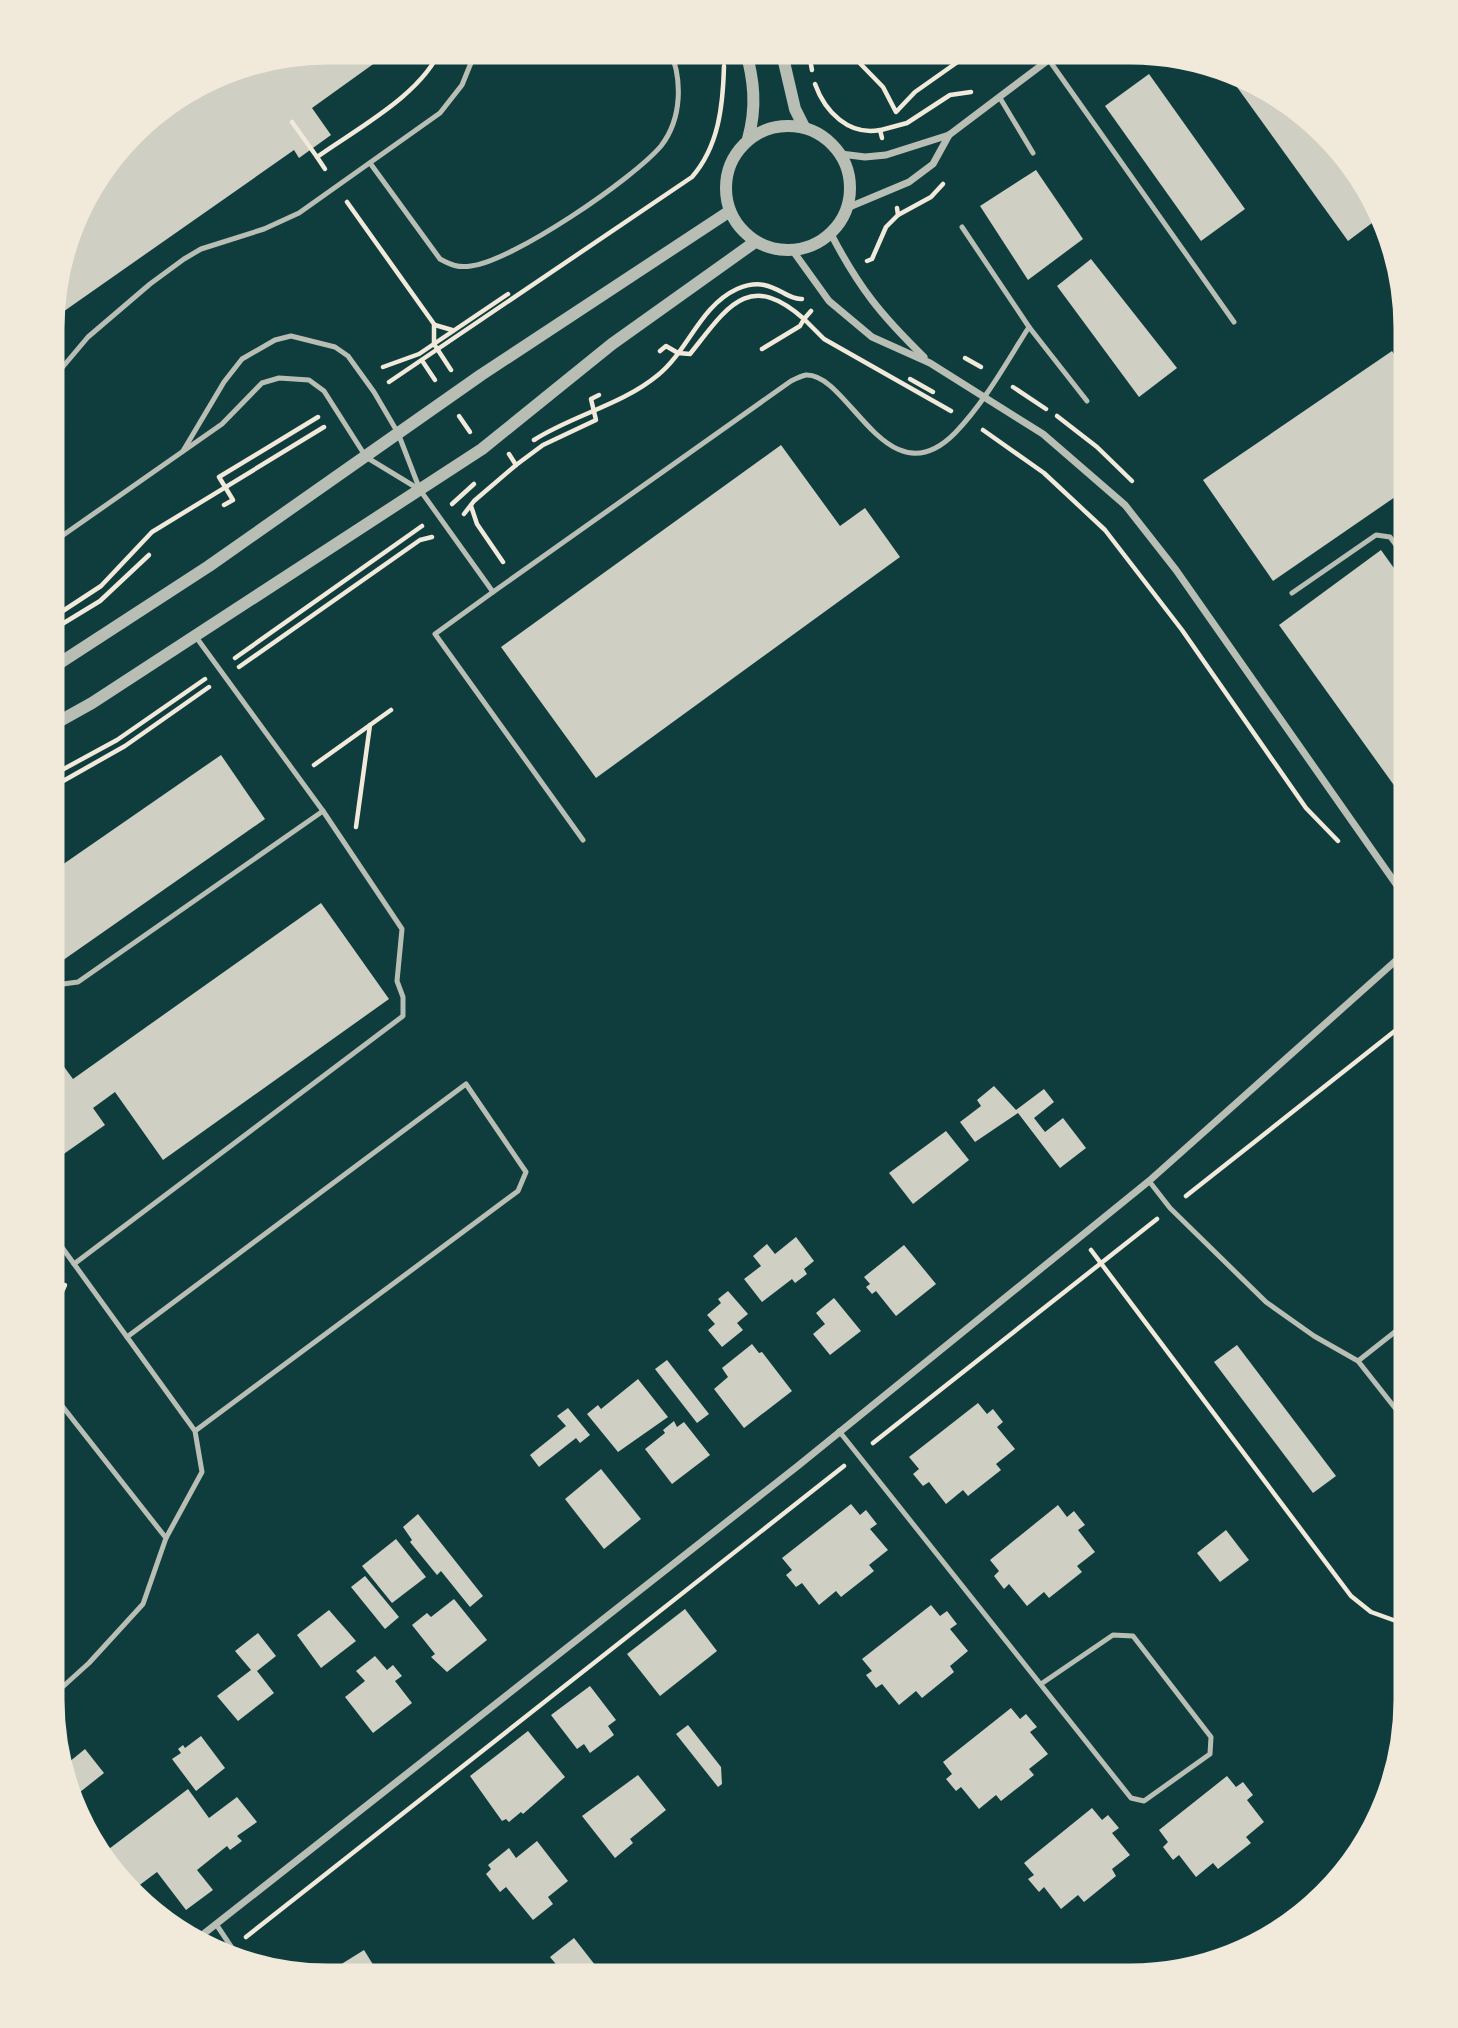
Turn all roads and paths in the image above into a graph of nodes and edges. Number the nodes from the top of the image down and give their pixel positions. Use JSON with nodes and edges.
{"nodes":[{"id":1,"x":434,"y":60,"type":"edge"},
{"id":2,"x":472,"y":60,"type":"edge"},
{"id":3,"x":672,"y":60,"type":"edge"},
{"id":4,"x":723,"y":60,"type":"edge"},
{"id":5,"x":748,"y":60,"type":"edge"},
{"id":6,"x":784,"y":60,"type":"edge"},
{"id":7,"x":857,"y":60,"type":"edge"},
{"id":8,"x":960,"y":60,"type":"edge"},
{"id":9,"x":1049,"y":60,"type":"joint"},
{"id":10,"x":814,"y":81,"type":"dead end"},
{"id":11,"x":977,"y":92,"type":"dead end"},
{"id":12,"x":1000,"y":98,"type":"junction"},
{"id":13,"x":292,"y":122,"type":"dead end"},
{"id":14,"x":804,"y":127,"type":"junction"},
{"id":15,"x":880,"y":130,"type":"junction"},
{"id":16,"x":949,"y":135,"type":"junction"},
{"id":17,"x":748,"y":139,"type":"junction"},
{"id":18,"x":884,"y":144,"type":"dead end"},
{"id":19,"x":1033,"y":153,"type":"dead end"},
{"id":20,"x":841,"y":154,"type":"junction"},
{"id":21,"x":317,"y":157,"type":"junction"},
{"id":22,"x":370,"y":163,"type":"junction"},
{"id":23,"x":325,"y":169,"type":"dead end"},
{"id":24,"x":345,"y":198,"type":"dead end"},
{"id":25,"x":895,"y":201,"type":"dead end"},
{"id":26,"x":847,"y":208,"type":"junction"},
{"id":27,"x":730,"y":211,"type":"junction"},
{"id":28,"x":962,"y":227,"type":"dead end"},
{"id":29,"x":831,"y":234,"type":"junction"},
{"id":30,"x":755,"y":242,"type":"junction"},
{"id":31,"x":793,"y":251,"type":"junction"},
{"id":32,"x":850,"y":270,"type":"junction"},
{"id":33,"x":818,"y":289,"type":"junction"},
{"id":34,"x":508,"y":294,"type":"dead end"},
{"id":35,"x":829,"y":301,"type":"junction"},
{"id":36,"x":804,"y":319,"type":"junction"},
{"id":37,"x":1234,"y":322,"type":"dead end"},
{"id":38,"x":434,"y":324,"type":"junction"},
{"id":39,"x":1029,"y":327,"type":"junction"},
{"id":40,"x":456,"y":330,"type":"junction"},
{"id":41,"x":434,"y":344,"type":"junction"},
{"id":42,"x":762,"y":349,"type":"dead end"},
{"id":43,"x":439,"y":351,"type":"junction"},
{"id":44,"x":660,"y":351,"type":"dead end"},
{"id":45,"x":678,"y":353,"type":"junction"},
{"id":46,"x":930,"y":363,"type":"junction"},
{"id":47,"x":383,"y":367,"type":"dead end"},
{"id":48,"x":60,"y":370,"type":"edge"},
{"id":49,"x":453,"y":372,"type":"dead end"},
{"id":50,"x":374,"y":392,"type":"junction"},
{"id":51,"x":599,"y":395,"type":"dead end"},
{"id":52,"x":985,"y":396,"type":"junction"},
{"id":53,"x":1087,"y":401,"type":"dead end"},
{"id":54,"x":326,"y":409,"type":"dead end"},
{"id":55,"x":595,"y":410,"type":"junction"},
{"id":56,"x":340,"y":416,"type":"junction"},
{"id":57,"x":967,"y":419,"type":"junction"},
{"id":58,"x":398,"y":433,"type":"junction"},
{"id":59,"x":529,"y":443,"type":"dead end"},
{"id":60,"x":502,"y":445,"type":"dead end"},
{"id":61,"x":519,"y":450,"type":"dead end"},
{"id":62,"x":183,"y":451,"type":"junction"},
{"id":63,"x":509,"y":456,"type":"junction"},
{"id":64,"x":366,"y":457,"type":"junction"},
{"id":65,"x":501,"y":462,"type":"dead end"},
{"id":66,"x":516,"y":465,"type":"junction"},
{"id":67,"x":484,"y":476,"type":"dead end"},
{"id":68,"x":224,"y":486,"type":"junction"},
{"id":69,"x":420,"y":490,"type":"junction"},
{"id":70,"x":224,"y":505,"type":"dead end"},
{"id":71,"x":471,"y":506,"type":"junction"},
{"id":72,"x":440,"y":514,"type":"junction"},
{"id":73,"x":464,"y":514,"type":"dead end"},
{"id":74,"x":60,"y":537,"type":"edge"},
{"id":75,"x":1398,"y":548,"type":"edge"},
{"id":76,"x":149,"y":555,"type":"dead end"},
{"id":77,"x":504,"y":562,"type":"dead end"},
{"id":78,"x":493,"y":592,"type":"junction"},
{"id":79,"x":1292,"y":593,"type":"dead end"},
{"id":80,"x":60,"y":613,"type":"edge"},
{"id":81,"x":60,"y":625,"type":"edge"},
{"id":82,"x":194,"y":634,"type":"junction"},
{"id":83,"x":60,"y":664,"type":"edge"},
{"id":84,"x":220,"y":668,"type":"junction"},
{"id":85,"x":391,"y":710,"type":"dead end"},
{"id":86,"x":60,"y":721,"type":"edge"},
{"id":87,"x":370,"y":725,"type":"junction"},
{"id":88,"x":60,"y":771,"type":"edge"},
{"id":89,"x":299,"y":775,"type":"junction"},
{"id":90,"x":323,"y":810,"type":"junction"},
{"id":91,"x":583,"y":840,"type":"dead end"},
{"id":92,"x":1339,"y":842,"type":"dead end"},
{"id":93,"x":352,"y":856,"type":"junction"},
{"id":94,"x":1398,"y":887,"type":"edge"},
{"id":95,"x":1398,"y":959,"type":"edge"},
{"id":96,"x":60,"y":984,"type":"edge"},
{"id":97,"x":1398,"y":1028,"type":"edge"},
{"id":98,"x":1149,"y":1181,"type":"junction"},
{"id":99,"x":1170,"y":1209,"type":"junction"},
{"id":100,"x":1080,"y":1235,"type":"junction"},
{"id":101,"x":60,"y":1245,"type":"edge"},
{"id":102,"x":1101,"y":1263,"type":"junction"},
{"id":103,"x":74,"y":1264,"type":"junction"},
{"id":104,"x":60,"y":1295,"type":"edge"},
{"id":105,"x":1398,"y":1329,"type":"edge"},
{"id":106,"x":127,"y":1337,"type":"junction"},
{"id":107,"x":1358,"y":1361,"type":"junction"},
{"id":108,"x":60,"y":1403,"type":"edge"},
{"id":109,"x":1398,"y":1412,"type":"edge"},
{"id":110,"x":195,"y":1431,"type":"junction"},
{"id":111,"x":839,"y":1431,"type":"junction"},
{"id":112,"x":859,"y":1454,"type":"junction"},
{"id":113,"x":166,"y":1538,"type":"junction"},
{"id":114,"x":1398,"y":1622,"type":"edge"},
{"id":115,"x":1041,"y":1684,"type":"junction"},
{"id":116,"x":60,"y":1689,"type":"edge"},
{"id":117,"x":216,"y":1924,"type":"junction"},
{"id":118,"x":200,"y":1937,"type":"edge"},
{"id":119,"x":232,"y":1949,"type":"joint"}],
"edges":[{"from":1,"to":21,"type":"path"},
{"from":2,"to":22,"type":"lane"},
{"from":3,"to":22,"type":"lane"},
{"from":4,"to":43,"type":"path"},
{"from":5,"to":17,"type":"street"},
{"from":6,"to":14,"type":"street"},
{"from":7,"to":8,"type":"path"},
{"from":9,"to":12,"type":"street"},
{"from":9,"to":37,"type":"lane"},
{"from":10,"to":15,"type":"path"},
{"from":11,"to":15,"type":"path"},
{"from":12,"to":16,"type":"street"},
{"from":12,"to":19,"type":"lane"},
{"from":13,"to":21,"type":"path"},
{"from":14,"to":17,"type":"street"},
{"from":14,"to":20,"type":"street"},
{"from":15,"to":18,"type":"path"},
{"from":16,"to":20,"type":"street"},
{"from":16,"to":26,"type":"street"},
{"from":17,"to":27,"type":"street"},
{"from":20,"to":26,"type":"street"},
{"from":21,"to":23,"type":"path"},
{"from":22,"to":48,"type":"lane"},
{"from":24,"to":38,"type":"path"},
{"from":25,"to":32,"type":"path"},
{"from":26,"to":29,"type":"street"},
{"from":27,"to":30,"type":"street"},
{"from":27,"to":58,"type":"street"},
{"from":28,"to":39,"type":"lane"},
{"from":29,"to":31,"type":"street"},
{"from":29,"to":32,"type":"street"},
{"from":30,"to":31,"type":"street"},
{"from":30,"to":69,"type":"street"},
{"from":31,"to":33,"type":"street"},
{"from":32,"to":46,"type":"street"},
{"from":33,"to":35,"type":"street"},
{"from":33,"to":45,"type":"path"},
{"from":34,"to":40,"type":"path"},
{"from":35,"to":36,"type":"path"},
{"from":35,"to":46,"type":"street"},
{"from":36,"to":42,"type":"path"},
{"from":36,"to":45,"type":"path"},
{"from":36,"to":57,"type":"path"},
{"from":38,"to":40,"type":"path"},
{"from":38,"to":41,"type":"path"},
{"from":39,"to":52,"type":"lane"},
{"from":39,"to":53,"type":"lane"},
{"from":40,"to":41,"type":"path"},
{"from":41,"to":43,"type":"path"},
{"from":41,"to":47,"type":"path"},
{"from":43,"to":49,"type":"path"},
{"from":43,"to":50,"type":"path"},
{"from":44,"to":45,"type":"path"},
{"from":45,"to":55,"type":"path"},
{"from":46,"to":52,"type":"street"},
{"from":50,"to":58,"type":"lane"},
{"from":50,"to":62,"type":"lane"},
{"from":51,"to":55,"type":"path"},
{"from":52,"to":57,"type":"lane"},
{"from":52,"to":94,"type":"street"},
{"from":54,"to":68,"type":"path"},
{"from":55,"to":59,"type":"path"},
{"from":55,"to":66,"type":"path"},
{"from":56,"to":62,"type":"lane"},
{"from":56,"to":64,"type":"lane"},
{"from":56,"to":68,"type":"path"},
{"from":57,"to":78,"type":"lane"},
{"from":57,"to":92,"type":"path"},
{"from":58,"to":64,"type":"street"},
{"from":58,"to":69,"type":"lane"},
{"from":60,"to":63,"type":"path"},
{"from":61,"to":63,"type":"path"},
{"from":62,"to":74,"type":"lane"},
{"from":63,"to":65,"type":"path"},
{"from":63,"to":66,"type":"path"},
{"from":64,"to":69,"type":"lane"},
{"from":64,"to":83,"type":"street"},
{"from":66,"to":71,"type":"path"},
{"from":67,"to":72,"type":"path"},
{"from":68,"to":70,"type":"path"},
{"from":68,"to":80,"type":"path"},
{"from":69,"to":72,"type":"lane"},
{"from":69,"to":82,"type":"street"},
{"from":71,"to":73,"type":"path"},
{"from":71,"to":77,"type":"path"},
{"from":72,"to":78,"type":"lane"},
{"from":72,"to":84,"type":"path"},
{"from":75,"to":79,"type":"lane"},
{"from":76,"to":81,"type":"path"},
{"from":78,"to":91,"type":"lane"},
{"from":82,"to":84,"type":"lane"},
{"from":82,"to":86,"type":"street"},
{"from":84,"to":88,"type":"path"},
{"from":84,"to":89,"type":"lane"},
{"from":85,"to":87,"type":"path"},
{"from":87,"to":89,"type":"path"},
{"from":87,"to":93,"type":"path"},
{"from":89,"to":90,"type":"lane"},
{"from":90,"to":93,"type":"lane"},
{"from":90,"to":96,"type":"lane"},
{"from":93,"to":103,"type":"lane"},
{"from":95,"to":98,"type":"street"},
{"from":97,"to":99,"type":"path"},
{"from":98,"to":99,"type":"lane"},
{"from":98,"to":100,"type":"street"},
{"from":99,"to":102,"type":"path"},
{"from":99,"to":107,"type":"lane"},
{"from":100,"to":102,"type":"path"},
{"from":100,"to":111,"type":"street"},
{"from":101,"to":103,"type":"lane"},
{"from":102,"to":112,"type":"path"},
{"from":102,"to":114,"type":"path"},
{"from":103,"to":104,"type":"path"},
{"from":103,"to":106,"type":"lane"},
{"from":105,"to":107,"type":"lane"},
{"from":106,"to":110,"type":"lane"},
{"from":106,"to":110,"type":"lane"},
{"from":107,"to":109,"type":"lane"},
{"from":108,"to":113,"type":"lane"},
{"from":110,"to":113,"type":"lane"},
{"from":111,"to":112,"type":"lane"},
{"from":111,"to":117,"type":"street"},
{"from":112,"to":115,"type":"lane"},
{"from":112,"to":119,"type":"path"},
{"from":113,"to":116,"type":"lane"},
{"from":115,"to":115,"type":"lane"},
{"from":117,"to":118,"type":"street"},
{"from":117,"to":119,"type":"lane"}]}
